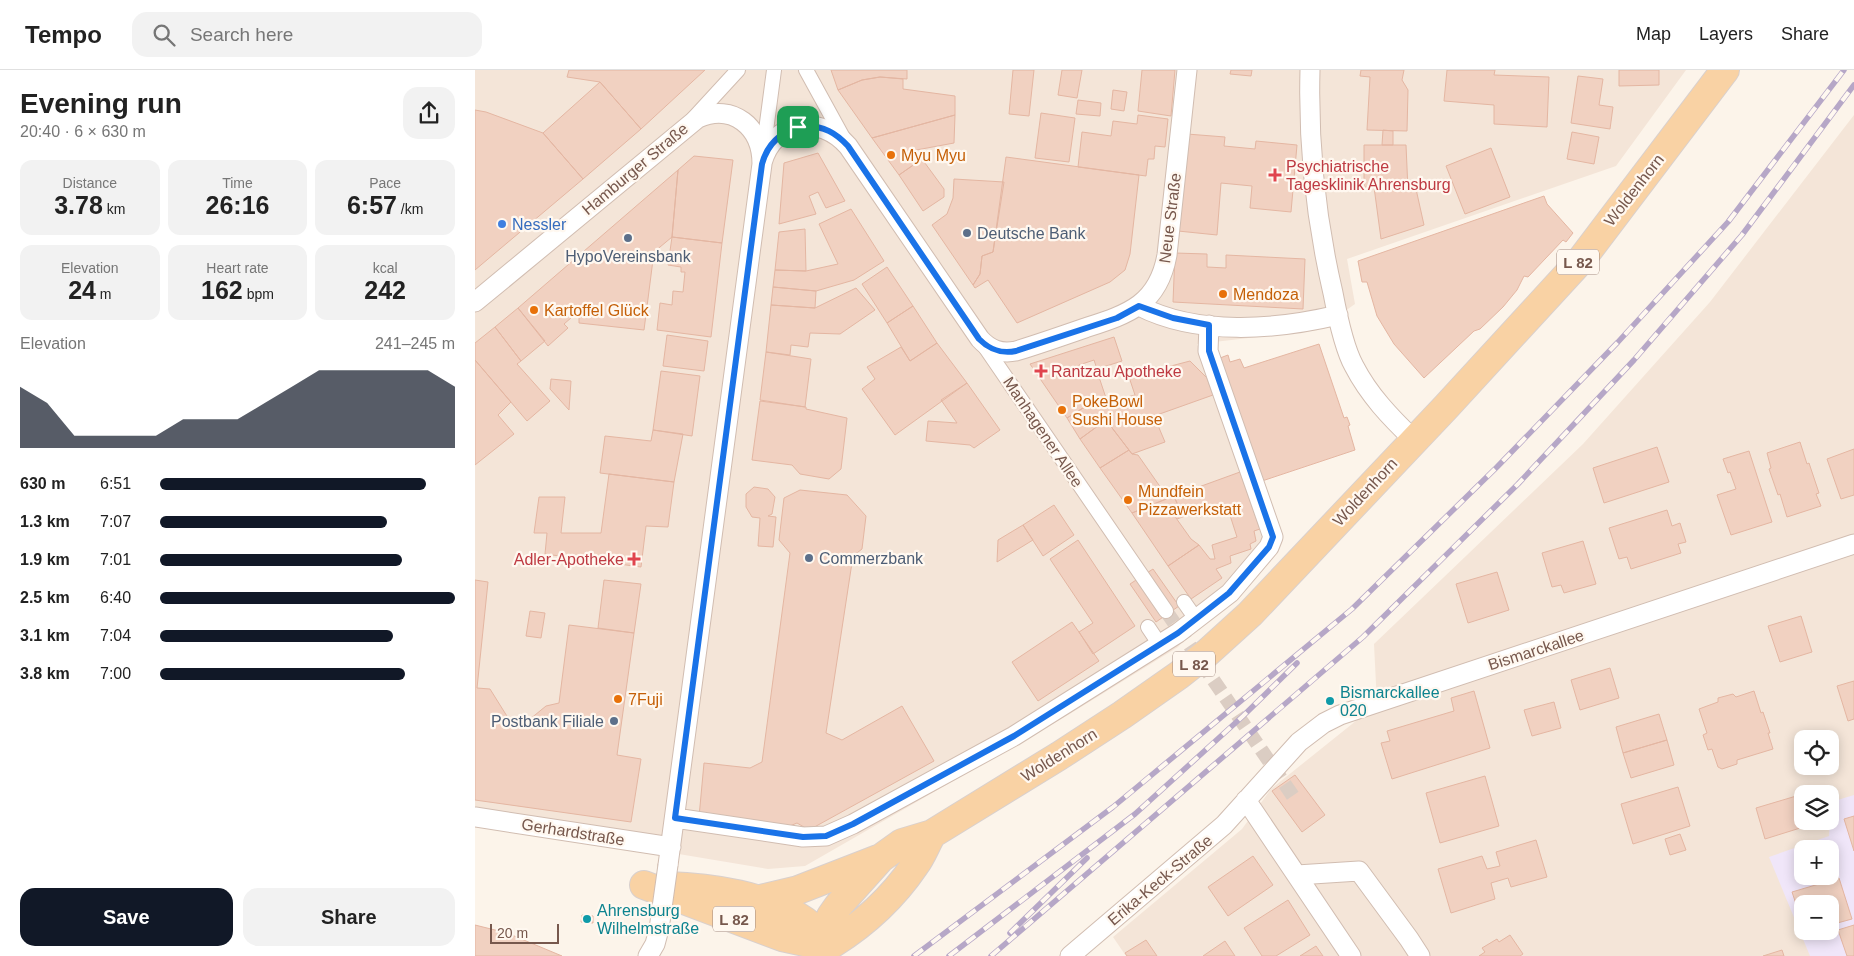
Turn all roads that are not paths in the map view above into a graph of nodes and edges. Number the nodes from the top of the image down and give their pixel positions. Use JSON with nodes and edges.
{"nodes":[{"id":1,"x":738,"y":70,"type":"edge"},
{"id":2,"x":774,"y":70,"type":"edge"},
{"id":3,"x":805,"y":70,"type":"edge"},
{"id":4,"x":1187,"y":70,"type":"edge"},
{"id":5,"x":1310,"y":70,"type":"edge"},
{"id":6,"x":1725,"y":70,"type":"edge"},
{"id":7,"x":688,"y":124,"type":"junction"},
{"id":8,"x":848,"y":146,"type":"junction"},
{"id":9,"x":762,"y":164,"type":"junction"},
{"id":10,"x":475,"y":302,"type":"edge"},
{"id":11,"x":1139,"y":306,"type":"junction"},
{"id":12,"x":1337,"y":315,"type":"junction"},
{"id":13,"x":1209,"y":325,"type":"junction"},
{"id":14,"x":979,"y":339,"type":"junction"},
{"id":15,"x":1414,"y":440,"type":"junction"},
{"id":16,"x":1854,"y":544,"type":"edge"},
{"id":17,"x":1185,"y":602,"type":"dead end"},
{"id":18,"x":1166,"y":611,"type":"tunnel mouth"},
{"id":19,"x":1196,"y":619,"type":"junction"},
{"id":20,"x":1148,"y":627,"type":"dead end"},
{"id":21,"x":1160,"y":645,"type":"junction"},
{"id":22,"x":1246,"y":800,"type":"junction"},
{"id":23,"x":475,"y":817,"type":"edge"},
{"id":24,"x":675,"y":818,"type":"junction"},
{"id":25,"x":931,"y":834,"type":"junction"},
{"id":26,"x":669,"y":856,"type":"junction"},
{"id":27,"x":881,"y":858,"type":"junction"},
{"id":28,"x":1297,"y":875,"type":"junction"},
{"id":29,"x":756,"y":900,"type":"junction"},
{"id":30,"x":827,"y":947,"type":"junction"},
{"id":31,"x":648,"y":956,"type":"edge"},
{"id":32,"x":1070,"y":956,"type":"edge"},
{"id":33,"x":1351,"y":956,"type":"edge"},
{"id":34,"x":1420,"y":956,"type":"edge"}],
"edges":[{"from":1,"to":7,"type":"street"},
{"from":2,"to":9,"type":"street"},
{"from":3,"to":8,"type":"street"},
{"from":4,"to":11,"type":"street","name":"Neue Straße"},
{"from":5,"to":12,"type":"street"},
{"from":6,"to":15,"type":"main road","name":"Woldenhorn","number":"L 82"},
{"from":7,"to":9,"type":"street","name":"Hamburger Straße"},
{"from":7,"to":10,"type":"street","name":"Hamburger Straße"},
{"from":8,"to":9,"type":"street","name":"Manhagener Allee"},
{"from":8,"to":14,"type":"street","name":"Manhagener Allee"},
{"from":9,"to":24,"type":"street"},
{"from":11,"to":13,"type":"street"},
{"from":11,"to":14,"type":"street","name":"Neue Straße"},
{"from":12,"to":13,"type":"street"},
{"from":12,"to":15,"type":"street"},
{"from":13,"to":19,"type":"street"},
{"from":14,"to":18,"type":"street","name":"Manhagener Allee"},
{"from":15,"to":25,"type":"main road","name":"Woldenhorn","number":"L 82"},
{"from":16,"to":22,"type":"street","name":"Bismarckallee"},
{"from":17,"to":19,"type":"street"},
{"from":19,"to":21,"type":"street"},
{"from":20,"to":21,"type":"street"},
{"from":21,"to":24,"type":"street"},
{"from":22,"to":28,"type":"street"},
{"from":22,"to":32,"type":"street","name":"Erika-Keck-Straße"},
{"from":23,"to":26,"type":"street","name":"Gerhardstraße"},
{"from":24,"to":26,"type":"street"},
{"from":25,"to":27,"type":"main road","name":"Woldenhorn","number":"L 82"},
{"from":25,"to":30,"type":"main road"},
{"from":26,"to":31,"type":"street","bridge":true},
{"from":27,"to":29,"type":"main road","name":"Woldenhorn","number":"L 82"},
{"from":27,"to":30,"type":"main road","name":"Woldenhorn","number":"L 82"},
{"from":28,"to":33,"type":"street"},
{"from":28,"to":34,"type":"street"},
{"from":29,"to":30,"type":"main road","name":"Woldenhorn","number":"L 82"},
{"from":29,"to":30,"type":"main road","name":"Woldenhorn","number":"L 82"}]}
